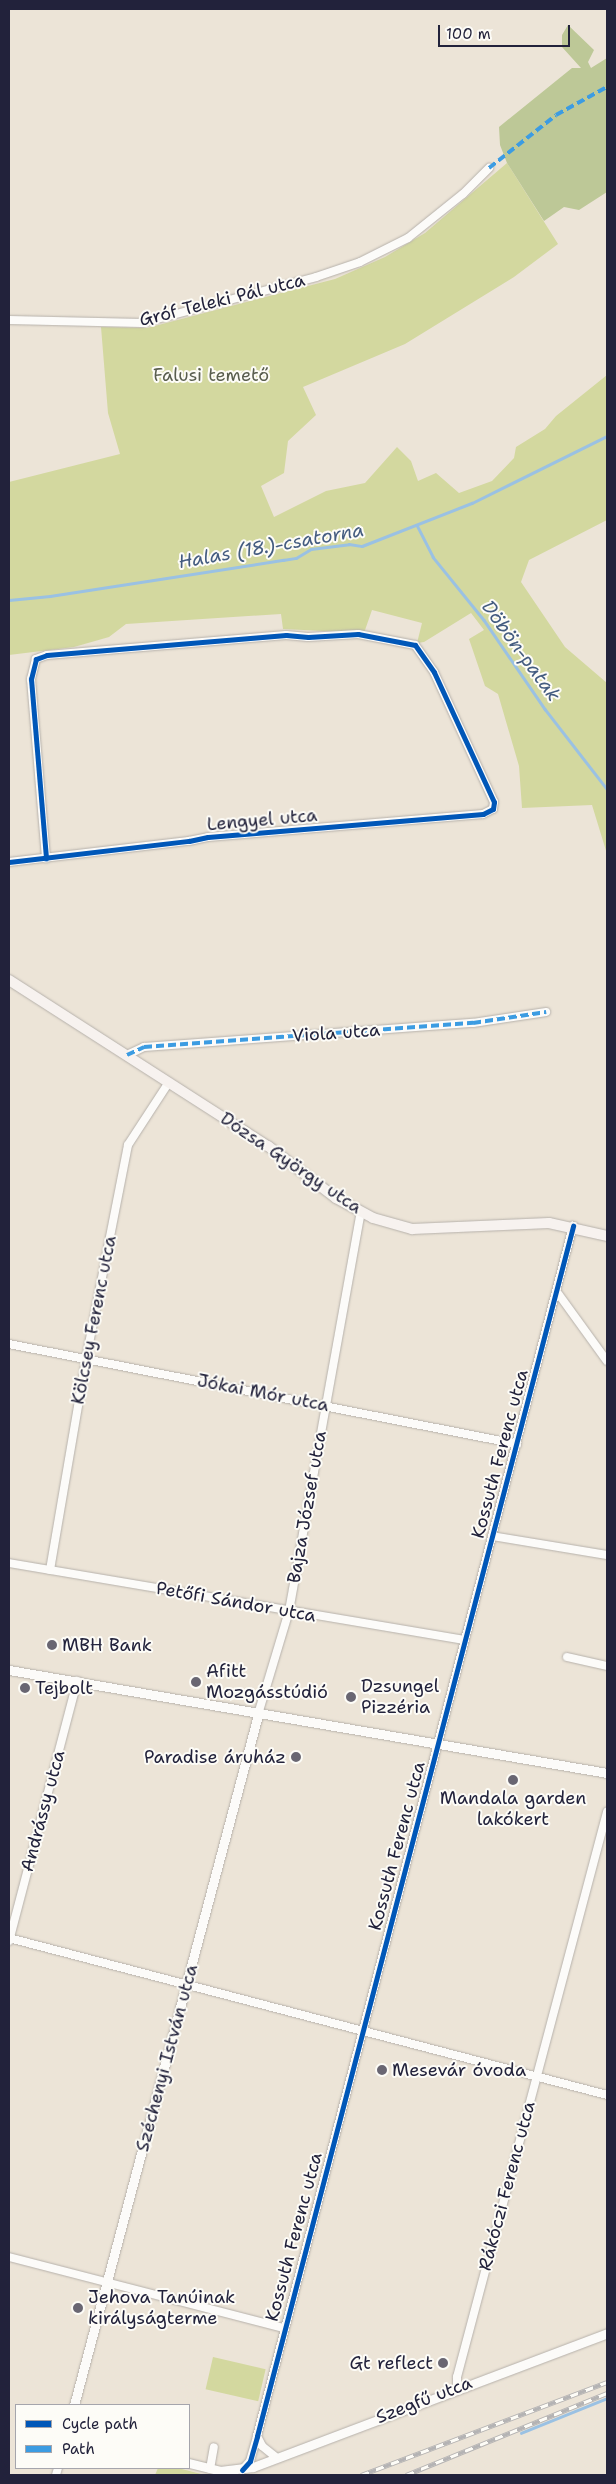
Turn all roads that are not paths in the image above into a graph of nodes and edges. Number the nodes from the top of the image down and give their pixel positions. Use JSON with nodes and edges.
{"nodes":[{"id":1,"x":489,"y":168,"type":"dead end"},
{"id":2,"x":9,"y":320,"type":"edge"},
{"id":3,"x":46,"y":858,"type":"junction"},
{"id":4,"x":9,"y":862,"type":"edge"},
{"id":5,"x":9,"y":980,"type":"edge"},
{"id":6,"x":546,"y":1012,"type":"dead end"},
{"id":7,"x":127,"y":1055,"type":"junction"},
{"id":8,"x":169,"y":1082,"type":"junction"},
{"id":9,"x":360,"y":1212,"type":"junction"},
{"id":10,"x":573,"y":1226,"type":"junction"},
{"id":11,"x":607,"y":1236,"type":"edge"},
{"id":12,"x":557,"y":1292,"type":"junction"},
{"id":13,"x":9,"y":1344,"type":"edge"},
{"id":14,"x":86,"y":1359,"type":"junction"},
{"id":15,"x":607,"y":1361,"type":"edge"},
{"id":16,"x":325,"y":1406,"type":"junction"},
{"id":17,"x":517,"y":1444,"type":"junction"},
{"id":18,"x":492,"y":1536,"type":"junction"},
{"id":19,"x":607,"y":1555,"type":"edge"},
{"id":20,"x":9,"y":1563,"type":"edge"},
{"id":21,"x":50,"y":1570,"type":"junction"},
{"id":22,"x":289,"y":1611,"type":"junction"},
{"id":23,"x":464,"y":1640,"type":"junction"},
{"id":24,"x":567,"y":1657,"type":"dead end"},
{"id":25,"x":607,"y":1666,"type":"edge"},
{"id":26,"x":9,"y":1670,"type":"edge"},
{"id":27,"x":77,"y":1681,"type":"junction"},
{"id":28,"x":259,"y":1711,"type":"junction"},
{"id":29,"x":438,"y":1743,"type":"junction"},
{"id":30,"x":607,"y":1773,"type":"edge"},
{"id":31,"x":607,"y":1812,"type":"edge"},
{"id":32,"x":9,"y":1939,"type":"edge"},
{"id":33,"x":187,"y":1987,"type":"junction"},
{"id":34,"x":363,"y":2031,"type":"junction"},
{"id":35,"x":536,"y":2077,"type":"junction"},
{"id":36,"x":607,"y":2095,"type":"edge"},
{"id":37,"x":9,"y":2257,"type":"edge"},
{"id":38,"x":105,"y":2284,"type":"junction"},
{"id":39,"x":284,"y":2328,"type":"junction"},
{"id":40,"x":607,"y":2333,"type":"edge"},
{"id":41,"x":457,"y":2387,"type":"junction"},
{"id":42,"x":74,"y":2404,"type":"edge"},
{"id":43,"x":257,"y":2436,"type":"junction"},
{"id":44,"x":214,"y":2447,"type":"dead end"},
{"id":45,"x":277,"y":2458,"type":"junction"},
{"id":46,"x":190,"y":2463,"type":"edge"},
{"id":47,"x":210,"y":2469,"type":"junction"},
{"id":48,"x":242,"y":2470,"type":"junction"}],
"edges":[{"from":1,"to":2,"type":"street","name":"Gróf Teleki Pál utca"},
{"from":3,"to":3,"type":"street","name":"Lengyel utca"},
{"from":3,"to":4,"type":"street","name":"Lengyel utca"},
{"from":5,"to":7,"type":"main road","name":"Dózsa György utca"},
{"from":6,"to":7,"type":"street","name":"Viola utca"},
{"from":7,"to":8,"type":"main road","name":"Dózsa György utca"},
{"from":8,"to":9,"type":"main road","name":"Dózsa György utca"},
{"from":8,"to":14,"type":"street","name":"Kölcsey Ferenc utca"},
{"from":9,"to":10,"type":"main road","name":"Dózsa György utca"},
{"from":9,"to":16,"type":"street","name":"Bajza József utca"},
{"from":10,"to":11,"type":"main road","name":"Dózsa György utca"},
{"from":10,"to":12,"type":"street","name":"Kossuth Ferenc utca"},
{"from":12,"to":15,"type":"street"},
{"from":12,"to":17,"type":"street","name":"Kossuth Ferenc utca"},
{"from":13,"to":14,"type":"street","name":"Jókai Mór utca"},
{"from":14,"to":16,"type":"street","name":"Jókai Mór utca"},
{"from":14,"to":21,"type":"street","name":"Kölcsey Ferenc utca"},
{"from":16,"to":17,"type":"street","name":"Jókai Mór utca"},
{"from":16,"to":22,"type":"street","name":"Bajza József utca"},
{"from":17,"to":18,"type":"street","name":"Kossuth Ferenc utca"},
{"from":18,"to":19,"type":"street"},
{"from":18,"to":23,"type":"street","name":"Kossuth Ferenc utca"},
{"from":20,"to":21,"type":"street","name":"Petőfi Sándor utca"},
{"from":21,"to":22,"type":"street","name":"Petőfi Sándor utca"},
{"from":22,"to":23,"type":"street","name":"Petőfi Sándor utca"},
{"from":22,"to":28,"type":"street","name":"Bajza József utca"},
{"from":23,"to":29,"type":"street","name":"Kossuth Ferenc utca"},
{"from":24,"to":25,"type":"street"},
{"from":26,"to":27,"type":"street"},
{"from":27,"to":28,"type":"street"},
{"from":27,"to":32,"type":"street","name":"Andrássy utca"},
{"from":28,"to":29,"type":"street"},
{"from":28,"to":33,"type":"street","name":"Széchenyi István utca"},
{"from":29,"to":30,"type":"street"},
{"from":29,"to":34,"type":"street","name":"Kossuth Ferenc utca"},
{"from":31,"to":35,"type":"street","name":"Rákóczi Ferenc utca"},
{"from":32,"to":33,"type":"street"},
{"from":33,"to":34,"type":"street"},
{"from":33,"to":38,"type":"street","name":"Széchenyi István utca"},
{"from":34,"to":35,"type":"street"},
{"from":34,"to":39,"type":"street","name":"Kossuth Ferenc utca"},
{"from":35,"to":36,"type":"street"},
{"from":35,"to":41,"type":"street","name":"Rákóczi Ferenc utca"},
{"from":37,"to":38,"type":"street"},
{"from":38,"to":39,"type":"street"},
{"from":38,"to":42,"type":"street","name":"Széchenyi István utca"},
{"from":39,"to":43,"type":"street","name":"Kossuth Ferenc utca"},
{"from":40,"to":41,"type":"street","name":"Szegfű utca"},
{"from":41,"to":45,"type":"street","name":"Szegfű utca"},
{"from":43,"to":45,"type":"street"},
{"from":43,"to":48,"type":"street","name":"Kossuth Ferenc utca"},
{"from":44,"to":47,"type":"street"},
{"from":45,"to":48,"type":"street","name":"Szegfű utca"},
{"from":46,"to":47,"type":"street"},
{"from":47,"to":48,"type":"street"}]}
